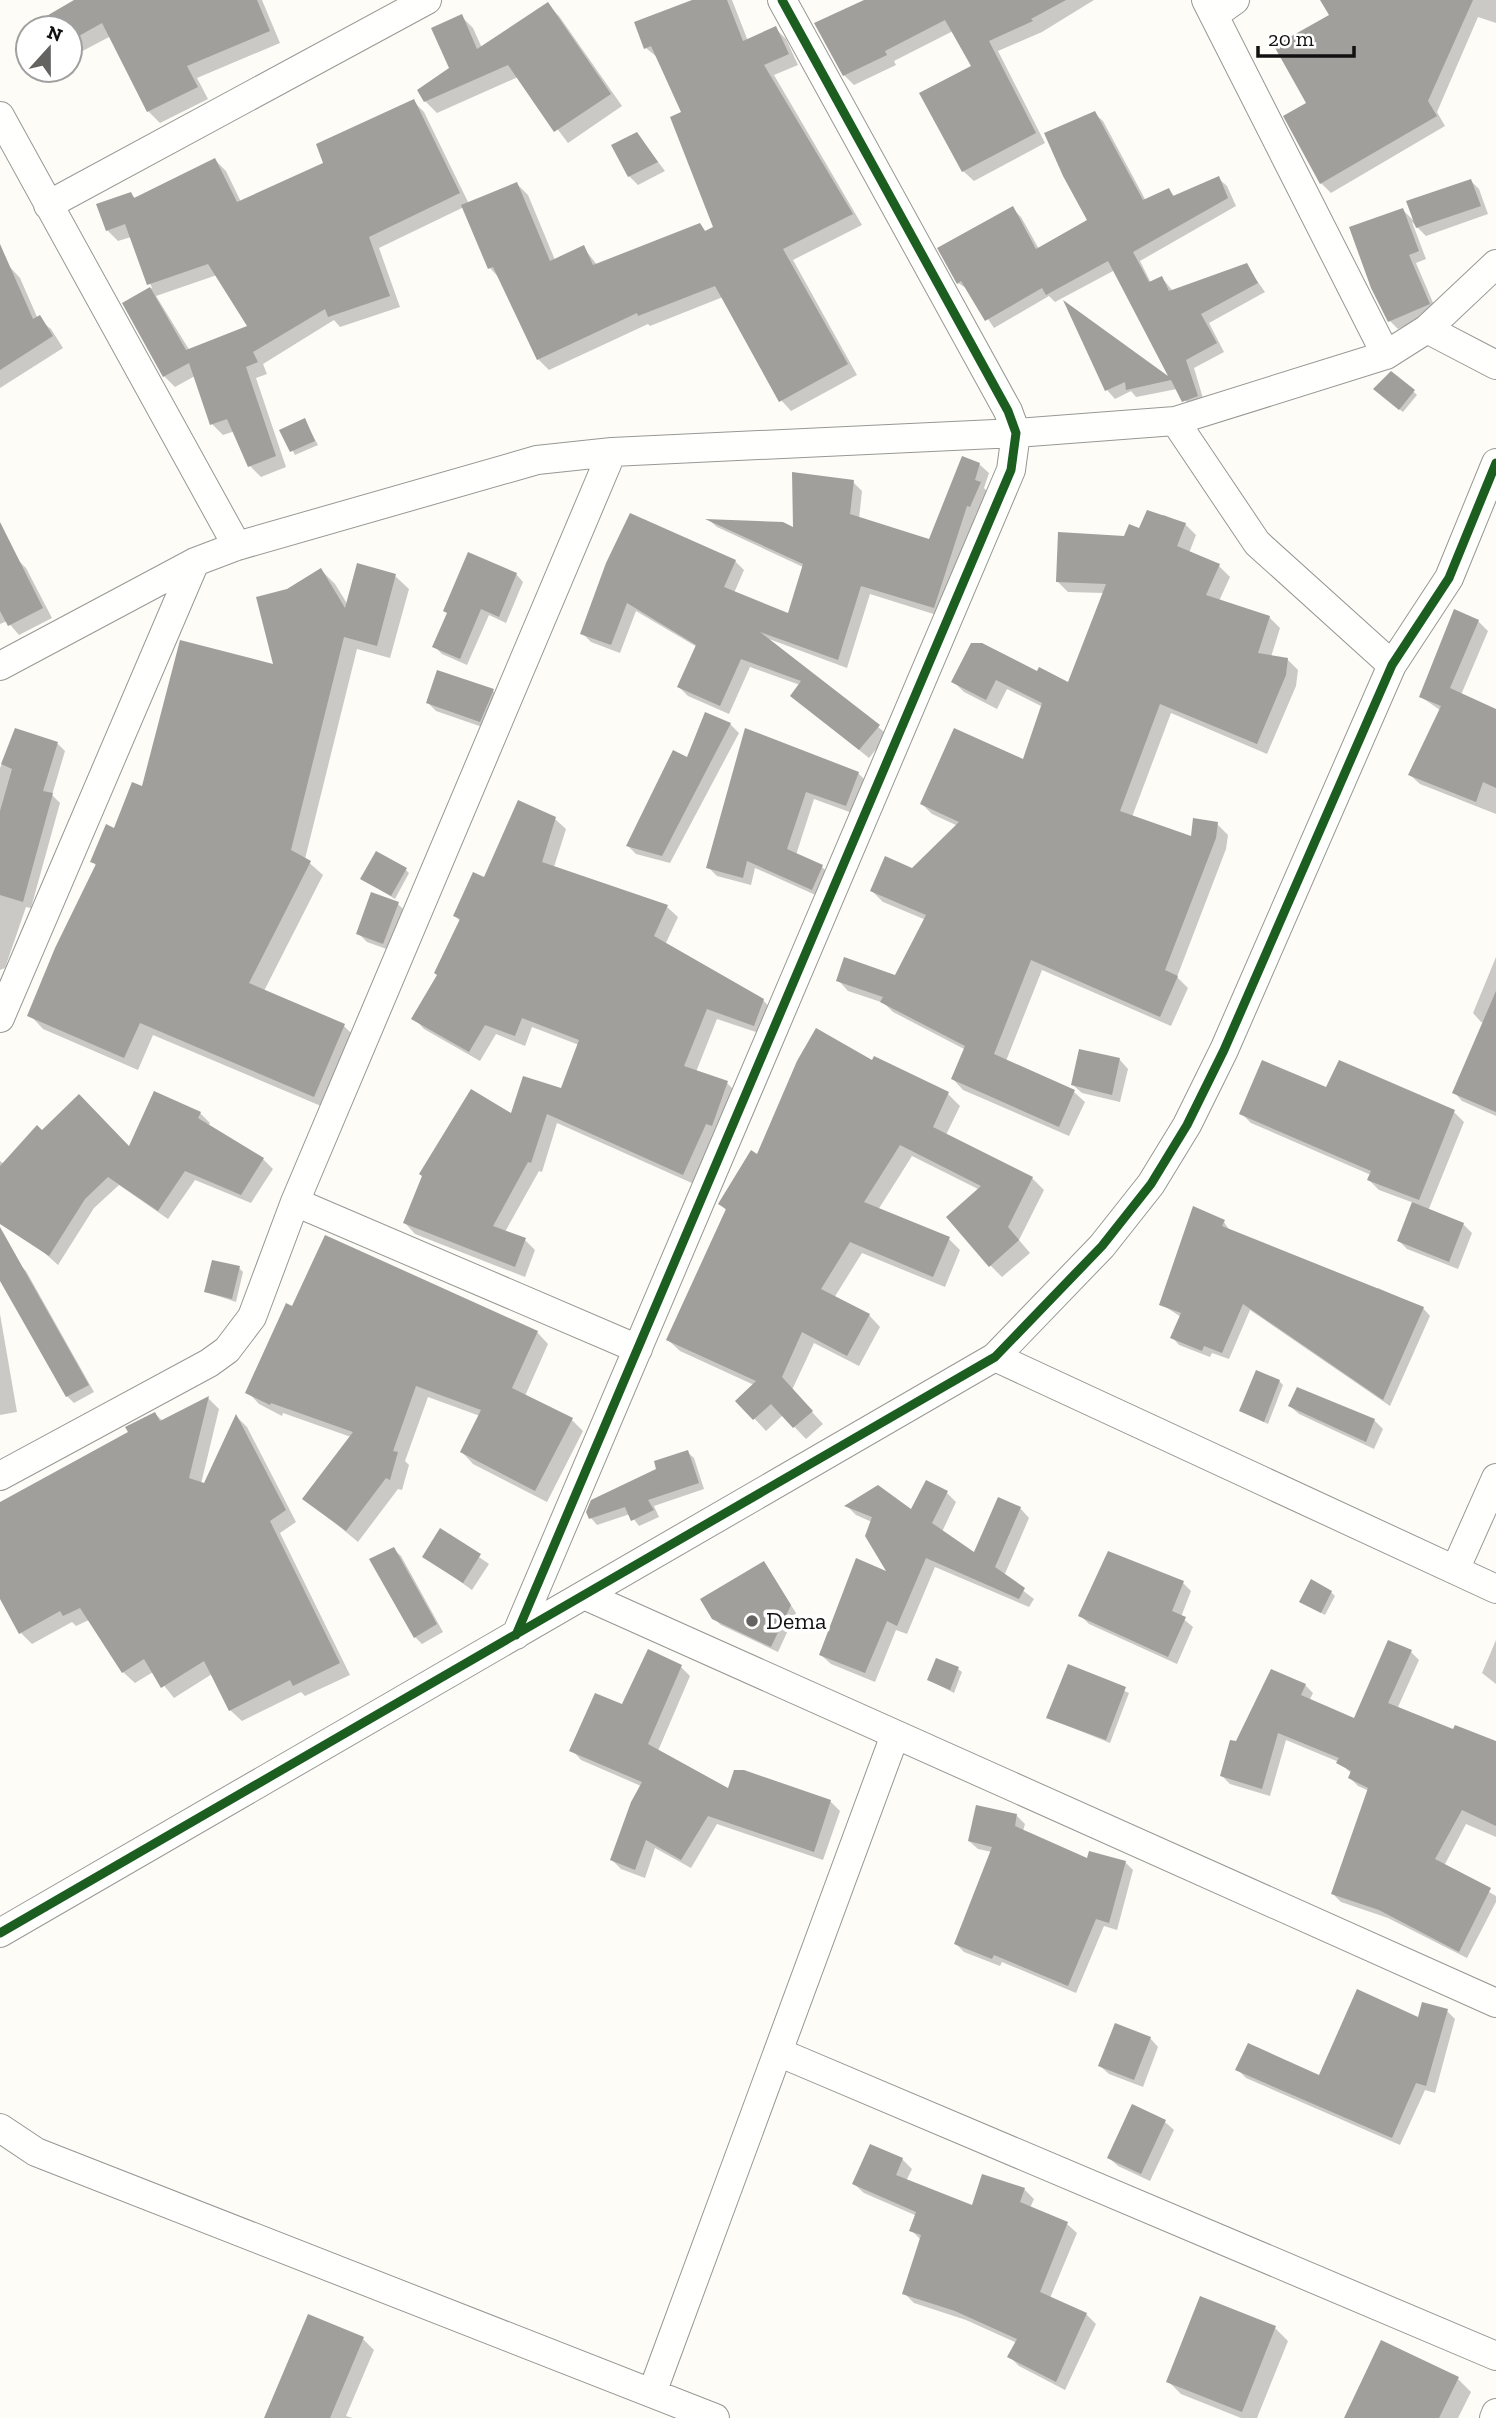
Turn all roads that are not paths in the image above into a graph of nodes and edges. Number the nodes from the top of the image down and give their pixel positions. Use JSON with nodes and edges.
{"nodes":[{"id":1,"x":427,"y":0,"type":"edge"},
{"id":2,"x":782,"y":0,"type":"edge"},
{"id":3,"x":1218,"y":5,"type":"edge"},
{"id":4,"x":0,"y":116,"type":"edge"},
{"id":5,"x":48,"y":205,"type":"junction"},
{"id":6,"x":1496,"y":264,"type":"edge"},
{"id":7,"x":1427,"y":330,"type":"junction"},
{"id":8,"x":1386,"y":355,"type":"junction"},
{"id":9,"x":1496,"y":365,"type":"edge"},
{"id":10,"x":1175,"y":421,"type":"junction"},
{"id":11,"x":1016,"y":433,"type":"junction"},
{"id":12,"x":612,"y":453,"type":"junction"},
{"id":13,"x":1496,"y":463,"type":"edge"},
{"id":14,"x":1490,"y":496,"type":"edge"},
{"id":15,"x":237,"y":546,"type":"junction"},
{"id":16,"x":195,"y":562,"type":"junction"},
{"id":17,"x":1392,"y":665,"type":"junction"},
{"id":18,"x":0,"y":666,"type":"edge"},
{"id":19,"x":0,"y":1018,"type":"edge"},
{"id":20,"x":295,"y":1202,"type":"junction"},
{"id":21,"x":638,"y":1349,"type":"junction"},
{"id":22,"x":995,"y":1357,"type":"junction"},
{"id":23,"x":0,"y":1476,"type":"edge"},
{"id":24,"x":1496,"y":1478,"type":"edge"},
{"id":25,"x":1455,"y":1570,"type":"junction"},
{"id":26,"x":1496,"y":1589,"type":"edge"},
{"id":27,"x":584,"y":1595,"type":"junction"},
{"id":28,"x":516,"y":1634,"type":"junction"},
{"id":29,"x":895,"y":1735,"type":"junction"},
{"id":30,"x":0,"y":1933,"type":"edge"},
{"id":31,"x":1496,"y":2003,"type":"edge"},
{"id":32,"x":778,"y":2052,"type":"junction"},
{"id":33,"x":0,"y":2129,"type":"edge"},
{"id":34,"x":1496,"y":2356,"type":"edge"},
{"id":35,"x":652,"y":2393,"type":"junction"},
{"id":36,"x":1496,"y":2413,"type":"edge"},
{"id":37,"x":715,"y":2418,"type":"edge"},
{"id":38,"x":1494,"y":2418,"type":"edge"}],
"edges":[{"from":1,"to":5,"type":"street"},
{"from":2,"to":11,"type":"street"},
{"from":3,"to":8,"type":"street"},
{"from":4,"to":5,"type":"street"},
{"from":5,"to":15,"type":"street"},
{"from":6,"to":7,"type":"street"},
{"from":7,"to":8,"type":"street"},
{"from":7,"to":9,"type":"street"},
{"from":8,"to":10,"type":"street"},
{"from":10,"to":11,"type":"street"},
{"from":10,"to":17,"type":"street"},
{"from":11,"to":12,"type":"street"},
{"from":11,"to":21,"type":"street"},
{"from":12,"to":15,"type":"street"},
{"from":12,"to":20,"type":"street"},
{"from":13,"to":14,"type":"street"},
{"from":14,"to":17,"type":"street"},
{"from":15,"to":16,"type":"street"},
{"from":16,"to":18,"type":"street"},
{"from":16,"to":19,"type":"street"},
{"from":17,"to":22,"type":"street"},
{"from":20,"to":21,"type":"street"},
{"from":20,"to":23,"type":"street"},
{"from":21,"to":28,"type":"street"},
{"from":22,"to":25,"type":"street"},
{"from":22,"to":27,"type":"street"},
{"from":24,"to":25,"type":"street"},
{"from":25,"to":26,"type":"street"},
{"from":27,"to":28,"type":"street"},
{"from":27,"to":29,"type":"street"},
{"from":28,"to":30,"type":"street"},
{"from":29,"to":31,"type":"street"},
{"from":29,"to":32,"type":"street"},
{"from":32,"to":34,"type":"street"},
{"from":32,"to":35,"type":"street"},
{"from":33,"to":35,"type":"street"},
{"from":35,"to":37,"type":"street"},
{"from":36,"to":38,"type":"street"}]}
